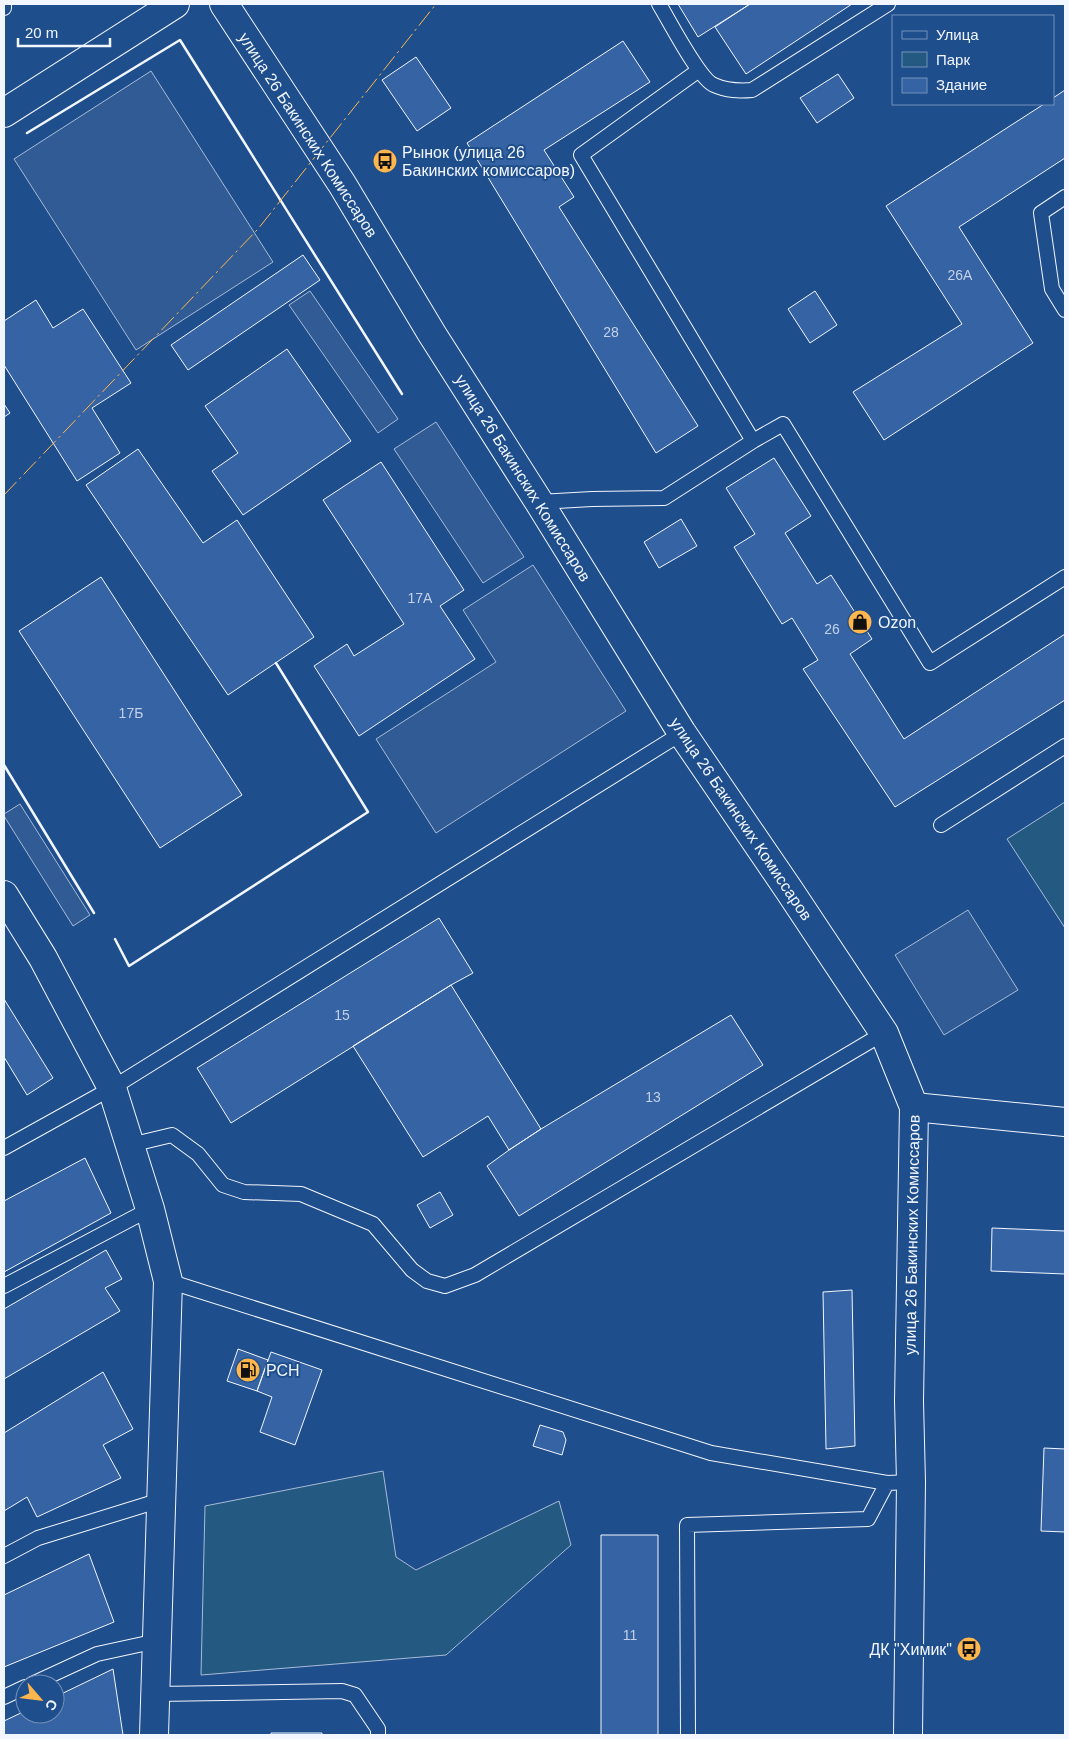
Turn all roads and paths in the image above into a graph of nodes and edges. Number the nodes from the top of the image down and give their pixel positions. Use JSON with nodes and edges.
{"nodes":[{"id":1,"x":175,"y":4,"type":"edge"},
{"id":2,"x":224,"y":4,"type":"edge"},
{"id":3,"x":659,"y":4,"type":"edge"},
{"id":4,"x":888,"y":4,"type":"edge"},
{"id":5,"x":699,"y":70,"type":"junction"},
{"id":6,"x":4,"y":113,"type":"edge"},
{"id":7,"x":1065,"y":198,"type":"edge"},
{"id":8,"x":1065,"y":310,"type":"edge"},
{"id":9,"x":754,"y":441,"type":"junction"},
{"id":10,"x":539,"y":502,"type":"junction"},
{"id":11,"x":1065,"y":577,"type":"edge"},
{"id":12,"x":682,"y":733,"type":"junction"},
{"id":13,"x":1065,"y":746,"type":"edge"},
{"id":14,"x":941,"y":825,"type":"dead end"},
{"id":15,"x":4,"y":895,"type":"edge"},
{"id":16,"x":884,"y":1033,"type":"junction"},
{"id":17,"x":112,"y":1088,"type":"junction"},
{"id":18,"x":914,"y":1107,"type":"junction"},
{"id":19,"x":1065,"y":1122,"type":"edge"},
{"id":20,"x":130,"y":1145,"type":"junction"},
{"id":21,"x":4,"y":1148,"type":"edge"},
{"id":22,"x":150,"y":1209,"type":"junction"},
{"id":23,"x":168,"y":1281,"type":"junction"},
{"id":24,"x":4,"y":1286,"type":"edge"},
{"id":25,"x":899,"y":1482,"type":"junction"},
{"id":26,"x":161,"y":1500,"type":"junction"},
{"id":27,"x":4,"y":1556,"type":"edge"},
{"id":28,"x":157,"y":1641,"type":"junction"},
{"id":29,"x":54,"y":1674,"type":"edge"},
{"id":30,"x":156,"y":1694,"type":"junction"},
{"id":31,"x":154,"y":1735,"type":"edge"},
{"id":32,"x":378,"y":1735,"type":"edge"},
{"id":33,"x":688,"y":1735,"type":"edge"},
{"id":34,"x":908,"y":1735,"type":"edge"}],
"edges":[{"from":1,"to":6,"type":"main road"},
{"from":2,"to":10,"type":"main road","name":"улица 26 Бакинских Комиссаров"},
{"from":3,"to":5,"type":"lane"},
{"from":4,"to":5,"type":"lane"},
{"from":5,"to":9,"type":"lane"},
{"from":7,"to":8,"type":"lane"},
{"from":9,"to":10,"type":"lane"},
{"from":9,"to":11,"type":"lane"},
{"from":10,"to":12,"type":"main road","name":"улица 26 Бакинских Комиссаров"},
{"from":12,"to":16,"type":"main road","name":"улица 26 Бакинских Комиссаров"},
{"from":12,"to":17,"type":"lane"},
{"from":13,"to":14,"type":"lane"},
{"from":15,"to":17,"type":"main road"},
{"from":16,"to":18,"type":"main road","name":"улица 26 Бакинских Комиссаров"},
{"from":16,"to":20,"type":"lane"},
{"from":17,"to":20,"type":"main road"},
{"from":17,"to":21,"type":"lane"},
{"from":18,"to":19,"type":"main road"},
{"from":18,"to":25,"type":"main road","name":"улица 26 Бакинских Комиссаров"},
{"from":20,"to":22,"type":"main road"},
{"from":22,"to":23,"type":"main road"},
{"from":22,"to":24,"type":"lane"},
{"from":23,"to":25,"type":"lane"},
{"from":23,"to":26,"type":"main road"},
{"from":25,"to":33,"type":"lane"},
{"from":25,"to":34,"type":"main road","name":"улица 26 Бакинских Комиссаров"},
{"from":26,"to":27,"type":"lane"},
{"from":26,"to":28,"type":"main road"},
{"from":28,"to":29,"type":"lane"},
{"from":28,"to":30,"type":"main road"},
{"from":30,"to":31,"type":"main road"},
{"from":30,"to":32,"type":"lane"}]}
